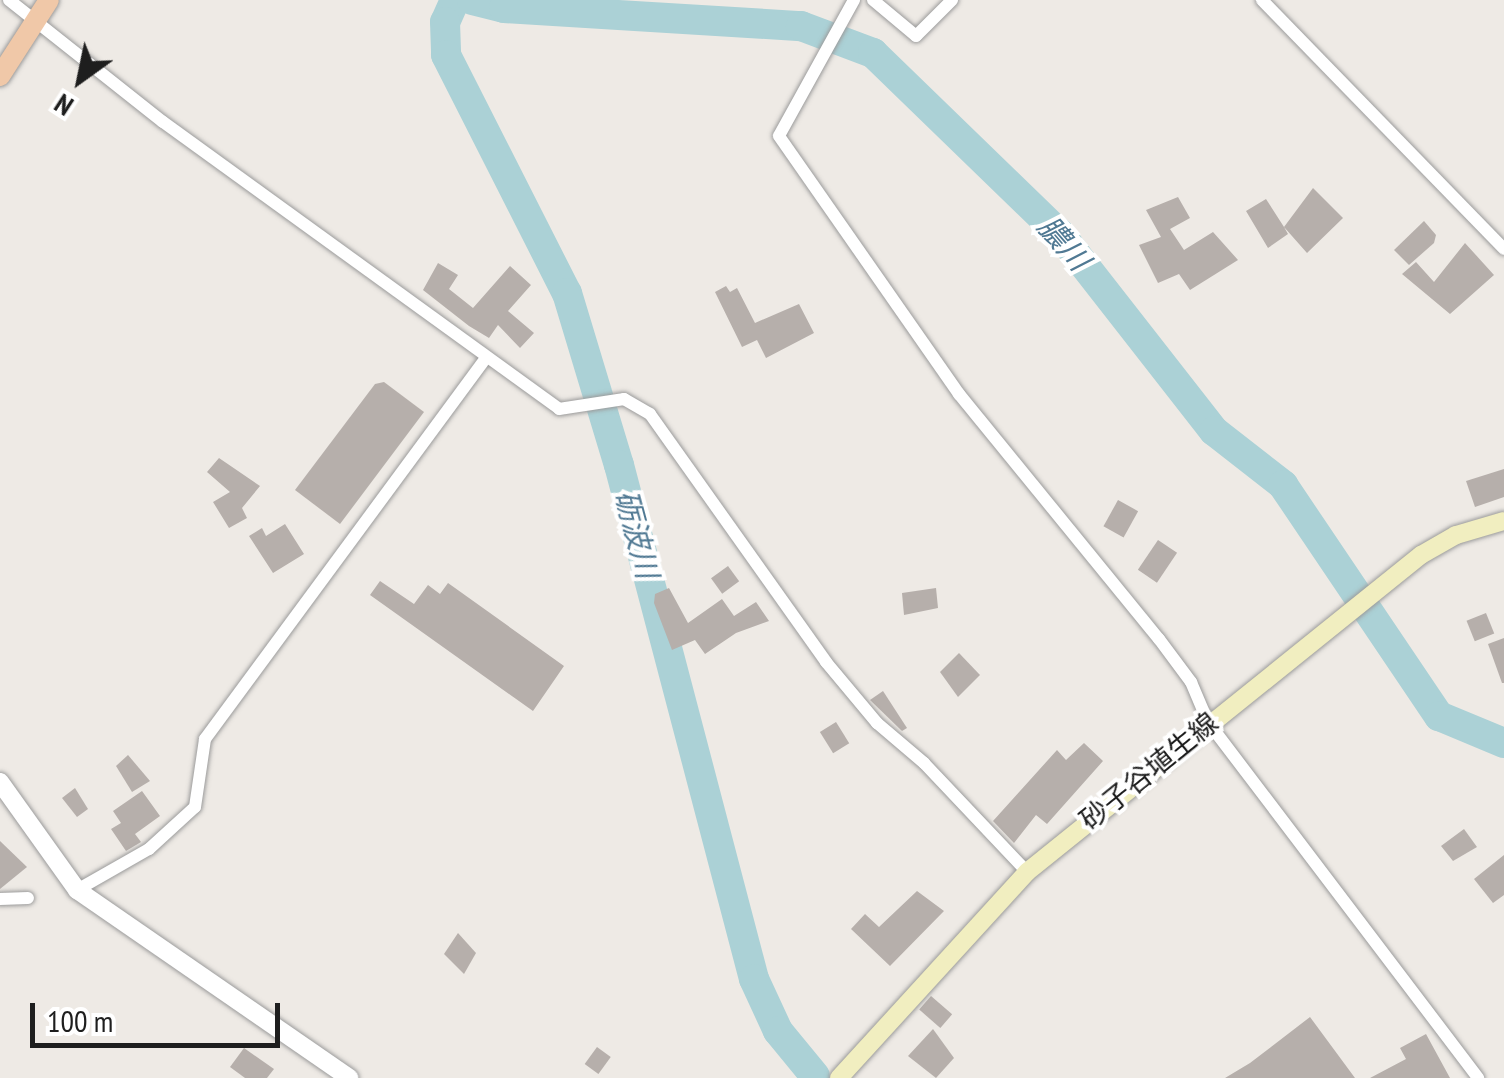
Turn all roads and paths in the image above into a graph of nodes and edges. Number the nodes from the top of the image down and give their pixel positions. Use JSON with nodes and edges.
{"nodes":[{"id":1,"x":9,"y":0,"type":"edge"},
{"id":2,"x":854,"y":0,"type":"edge"},
{"id":3,"x":873,"y":0,"type":"edge"},
{"id":4,"x":952,"y":0,"type":"edge"},
{"id":5,"x":1262,"y":0,"type":"edge"},
{"id":6,"x":43,"y":9,"type":"edge"},
{"id":7,"x":0,"y":76,"type":"edge"},
{"id":8,"x":1504,"y":249,"type":"edge"},
{"id":9,"x":486,"y":359,"type":"junction"},
{"id":10,"x":1504,"y":522,"type":"edge"},
{"id":11,"x":1208,"y":722,"type":"junction"},
{"id":12,"x":0,"y":782,"type":"edge"},
{"id":13,"x":1026,"y":872,"type":"junction"},
{"id":14,"x":77,"y":890,"type":"junction"},
{"id":15,"x":28,"y":898,"type":"dead end"},
{"id":16,"x":0,"y":900,"type":"edge"},
{"id":17,"x":350,"y":1078,"type":"edge"},
{"id":18,"x":840,"y":1078,"type":"edge"},
{"id":19,"x":1478,"y":1078,"type":"edge"}],
"edges":[{"from":1,"to":6,"type":"street"},
{"from":2,"to":11,"type":"street"},
{"from":3,"to":4,"type":"street"},
{"from":5,"to":8,"type":"street"},
{"from":6,"to":7,"type":"main road"},
{"from":6,"to":9,"type":"street"},
{"from":9,"to":13,"type":"street"},
{"from":9,"to":14,"type":"street"},
{"from":10,"to":11,"type":"main road","name":"砂子谷埴生線"},
{"from":11,"to":13,"type":"main road","name":"砂子谷埴生線"},
{"from":11,"to":19,"type":"street"},
{"from":12,"to":14,"type":"street"},
{"from":13,"to":18,"type":"main road","name":"砂子谷埴生線"},
{"from":14,"to":17,"type":"street"},
{"from":15,"to":16,"type":"street"}]}
